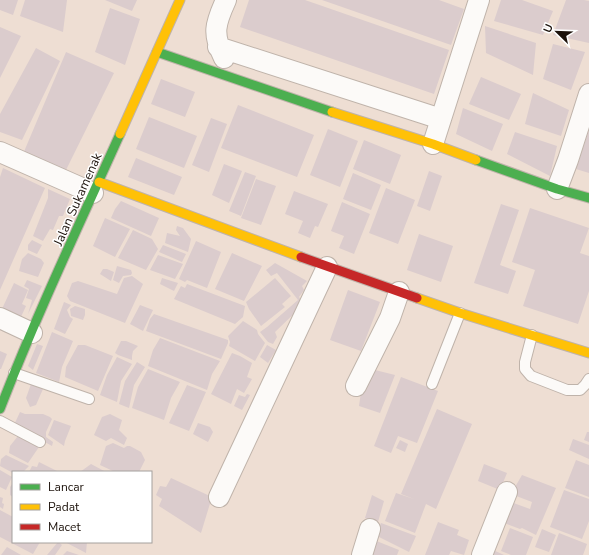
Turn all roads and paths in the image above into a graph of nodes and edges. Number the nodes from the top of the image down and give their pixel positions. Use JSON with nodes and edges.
{"nodes":[{"id":1,"x":180,"y":0,"type":"edge"},
{"id":2,"x":226,"y":0,"type":"edge"},
{"id":3,"x":479,"y":0,"type":"edge"},
{"id":4,"x":218,"y":47,"type":"junction"},
{"id":5,"x":157,"y":52,"type":"junction"},
{"id":6,"x":310,"y":77,"type":"junction"},
{"id":7,"x":238,"y":79,"type":"junction"},
{"id":8,"x":589,"y":94,"type":"edge"},
{"id":9,"x":304,"y":103,"type":"junction"},
{"id":10,"x":441,"y":119,"type":"junction"},
{"id":11,"x":433,"y":144,"type":"junction"},
{"id":12,"x":0,"y":152,"type":"edge"},
{"id":13,"x":96,"y":187,"type":"junction"},
{"id":14,"x":557,"y":190,"type":"junction"},
{"id":15,"x":589,"y":198,"type":"edge"},
{"id":16,"x":327,"y":267,"type":"junction"},
{"id":17,"x":399,"y":292,"type":"junction"},
{"id":18,"x":460,"y":313,"type":"junction"},
{"id":19,"x":0,"y":318,"type":"edge"},
{"id":20,"x":32,"y":333,"type":"junction"},
{"id":21,"x":532,"y":335,"type":"junction"},
{"id":22,"x":589,"y":353,"type":"edge"},
{"id":23,"x":14,"y":373,"type":"junction"},
{"id":24,"x":589,"y":379,"type":"edge"},
{"id":25,"x":432,"y":384,"type":"dead end"},
{"id":26,"x":356,"y":386,"type":"dead end"},
{"id":27,"x":89,"y":399,"type":"dead end"},
{"id":28,"x":0,"y":409,"type":"edge"},
{"id":29,"x":0,"y":420,"type":"edge"},
{"id":30,"x":40,"y":442,"type":"dead end"},
{"id":31,"x":507,"y":492,"type":"dead end"},
{"id":32,"x":219,"y":497,"type":"dead end"},
{"id":33,"x":370,"y":529,"type":"dead end"},
{"id":34,"x":362,"y":555,"type":"edge"},
{"id":35,"x":482,"y":555,"type":"edge"}],
"edges":[{"from":1,"to":5,"type":"street","name":"Jalan Sukamenak"},
{"from":2,"to":4,"type":"street"},
{"from":3,"to":10,"type":"street"},
{"from":4,"to":6,"type":"street"},
{"from":4,"to":7,"type":"street"},
{"from":5,"to":7,"type":"street"},
{"from":5,"to":13,"type":"street","name":"Jalan Sukamenak"},
{"from":6,"to":9,"type":"street"},
{"from":6,"to":10,"type":"street"},
{"from":7,"to":9,"type":"street"},
{"from":8,"to":14,"type":"street"},
{"from":9,"to":11,"type":"street"},
{"from":10,"to":11,"type":"street"},
{"from":11,"to":14,"type":"street"},
{"from":12,"to":13,"type":"street"},
{"from":13,"to":16,"type":"street"},
{"from":13,"to":20,"type":"street","name":"Jalan Sukamenak"},
{"from":14,"to":15,"type":"street"},
{"from":16,"to":17,"type":"street"},
{"from":16,"to":32,"type":"street"},
{"from":17,"to":18,"type":"street"},
{"from":17,"to":26,"type":"street"},
{"from":18,"to":21,"type":"street"},
{"from":18,"to":25,"type":"lane"},
{"from":19,"to":20,"type":"street"},
{"from":20,"to":23,"type":"street","name":"Jalan Sukamenak"},
{"from":21,"to":22,"type":"street"},
{"from":21,"to":24,"type":"lane"},
{"from":23,"to":27,"type":"lane"},
{"from":23,"to":28,"type":"street","name":"Jalan Sukamenak"},
{"from":29,"to":30,"type":"lane"},
{"from":31,"to":35,"type":"street"},
{"from":33,"to":34,"type":"street"}]}
